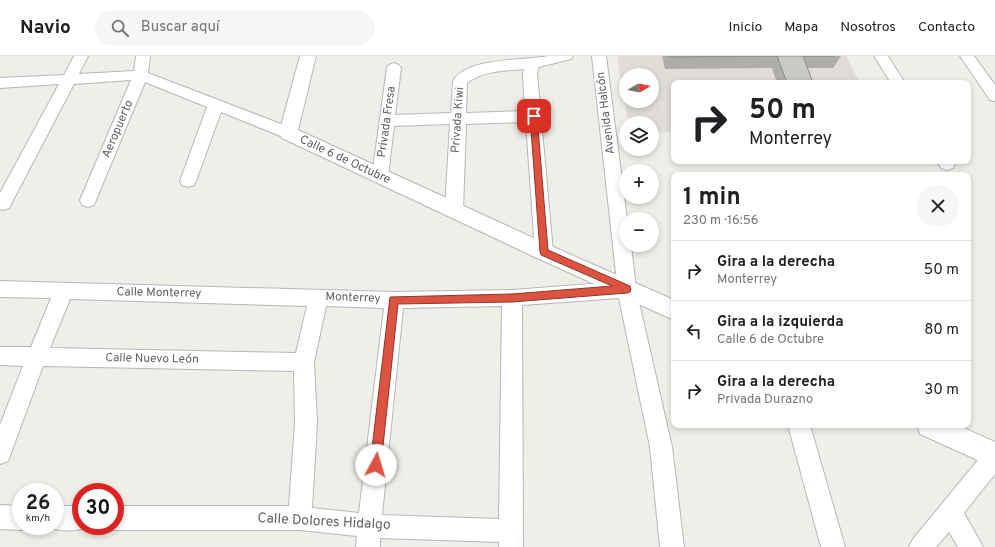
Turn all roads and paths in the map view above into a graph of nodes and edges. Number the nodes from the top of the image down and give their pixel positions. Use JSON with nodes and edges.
{"nodes":[{"id":1,"x":81,"y":56,"type":"edge"},
{"id":2,"x":143,"y":56,"type":"edge"},
{"id":3,"x":308,"y":56,"type":"edge"},
{"id":4,"x":566,"y":56,"type":"edge"},
{"id":5,"x":599,"y":56,"type":"edge"},
{"id":6,"x":881,"y":56,"type":"edge"},
{"id":7,"x":967,"y":56,"type":"edge"},
{"id":8,"x":533,"y":64,"type":"junction"},
{"id":9,"x":394,"y":68,"type":"dead end"},
{"id":10,"x":141,"y":75,"type":"junction"},
{"id":11,"x":68,"y":79,"type":"junction"},
{"id":12,"x":896,"y":80,"type":"edge"},
{"id":13,"x":0,"y":83,"type":"edge"},
{"id":14,"x":995,"y":96,"type":"edge"},
{"id":15,"x":216,"y":104,"type":"junction"},
{"id":16,"x":534,"y":116,"type":"junction"},
{"id":17,"x":457,"y":118,"type":"junction"},
{"id":18,"x":387,"y":121,"type":"junction"},
{"id":19,"x":288,"y":133,"type":"junction"},
{"id":20,"x":380,"y":176,"type":"junction"},
{"id":21,"x":188,"y":181,"type":"dead end"},
{"id":22,"x":88,"y":200,"type":"dead end"},
{"id":23,"x":3,"y":203,"type":"dead end"},
{"id":24,"x":454,"y":210,"type":"junction"},
{"id":25,"x":544,"y":252,"type":"junction"},
{"id":26,"x":0,"y":289,"type":"edge"},
{"id":27,"x":627,"y":289,"type":"junction"},
{"id":28,"x":64,"y":291,"type":"junction"},
{"id":29,"x":318,"y":297,"type":"junction"},
{"id":30,"x":512,"y":298,"type":"junction"},
{"id":31,"x":394,"y":300,"type":"junction"},
{"id":32,"x":671,"y":309,"type":"edge"},
{"id":33,"x":0,"y":356,"type":"edge"},
{"id":34,"x":37,"y":356,"type":"junction"},
{"id":35,"x":304,"y":362,"type":"junction"},
{"id":36,"x":800,"y":428,"type":"edge"},
{"id":37,"x":935,"y":428,"type":"edge"},
{"id":38,"x":0,"y":454,"type":"edge"},
{"id":39,"x":995,"y":456,"type":"edge"},
{"id":40,"x":950,"y":512,"type":"junction"},
{"id":41,"x":0,"y":518,"type":"edge"},
{"id":42,"x":12,"y":518,"type":"edge"},
{"id":43,"x":124,"y":518,"type":"edge"},
{"id":44,"x":300,"y":518,"type":"junction"},
{"id":45,"x":369,"y":536,"type":"edge"},
{"id":46,"x":510,"y":539,"type":"edge"},
{"id":47,"x":672,"y":547,"type":"edge"},
{"id":48,"x":833,"y":547,"type":"edge"},
{"id":49,"x":921,"y":547,"type":"edge"},
{"id":50,"x":971,"y":547,"type":"edge"}],
"edges":[{"from":1,"to":11,"type":"street"},
{"from":2,"to":10,"type":"street","name":"Aeropuerto"},
{"from":3,"to":19,"type":"street"},
{"from":4,"to":8,"type":"street","name":"Privada Kiwi"},
{"from":5,"to":27,"type":"street","name":"Avenida Halcón"},
{"from":6,"to":12,"type":"street"},
{"from":7,"to":14,"type":"street"},
{"from":8,"to":16,"type":"street"},
{"from":8,"to":17,"type":"street","name":"Privada Kiwi"},
{"from":9,"to":18,"type":"street","name":"Privada Fresa"},
{"from":10,"to":11,"type":"street","name":"Calle 6 de Octubre"},
{"from":10,"to":15,"type":"street","name":"Calle 6 de Octubre"},
{"from":10,"to":22,"type":"street","name":"Aeropuerto"},
{"from":11,"to":13,"type":"street","name":"Calle 6 de Octubre"},
{"from":11,"to":23,"type":"street"},
{"from":15,"to":19,"type":"street","name":"Calle 6 de Octubre"},
{"from":15,"to":21,"type":"street"},
{"from":16,"to":17,"type":"street"},
{"from":16,"to":25,"type":"street"},
{"from":17,"to":18,"type":"street"},
{"from":17,"to":24,"type":"street","name":"Privada Kiwi"},
{"from":18,"to":20,"type":"street","name":"Privada Fresa"},
{"from":19,"to":20,"type":"street","name":"Calle 6 de Octubre"},
{"from":20,"to":24,"type":"street","name":"Calle 6 de Octubre"},
{"from":24,"to":25,"type":"street","name":"Calle 6 de Octubre"},
{"from":25,"to":27,"type":"street","name":"Calle 6 de Octubre"},
{"from":26,"to":28,"type":"street","name":"Calle Monterrey"},
{"from":27,"to":30,"type":"street","name":"Monterrey"},
{"from":27,"to":32,"type":"street","name":"Calle 6 de Octubre"},
{"from":27,"to":47,"type":"street","name":"Avenida Halcón"},
{"from":28,"to":29,"type":"street","name":"Calle Monterrey"},
{"from":28,"to":34,"type":"street"},
{"from":29,"to":31,"type":"street","name":"Monterrey"},
{"from":29,"to":35,"type":"street"},
{"from":30,"to":31,"type":"street","name":"Monterrey"},
{"from":30,"to":46,"type":"street"},
{"from":31,"to":45,"type":"street"},
{"from":33,"to":34,"type":"street","name":"Calle Nuevo León"},
{"from":34,"to":35,"type":"street","name":"Calle Nuevo León"},
{"from":34,"to":38,"type":"street"},
{"from":35,"to":44,"type":"street"},
{"from":36,"to":48,"type":"street"},
{"from":37,"to":39,"type":"street"},
{"from":39,"to":40,"type":"street"},
{"from":40,"to":49,"type":"street"},
{"from":40,"to":50,"type":"street"},
{"from":41,"to":42,"type":"street"},
{"from":43,"to":44,"type":"street","name":"Calle Dolores Hidalgo"},
{"from":44,"to":45,"type":"street","name":"Calle Dolores Hidalgo"},
{"from":45,"to":46,"type":"street","name":"Calle Dolores Hidalgo"}]}
